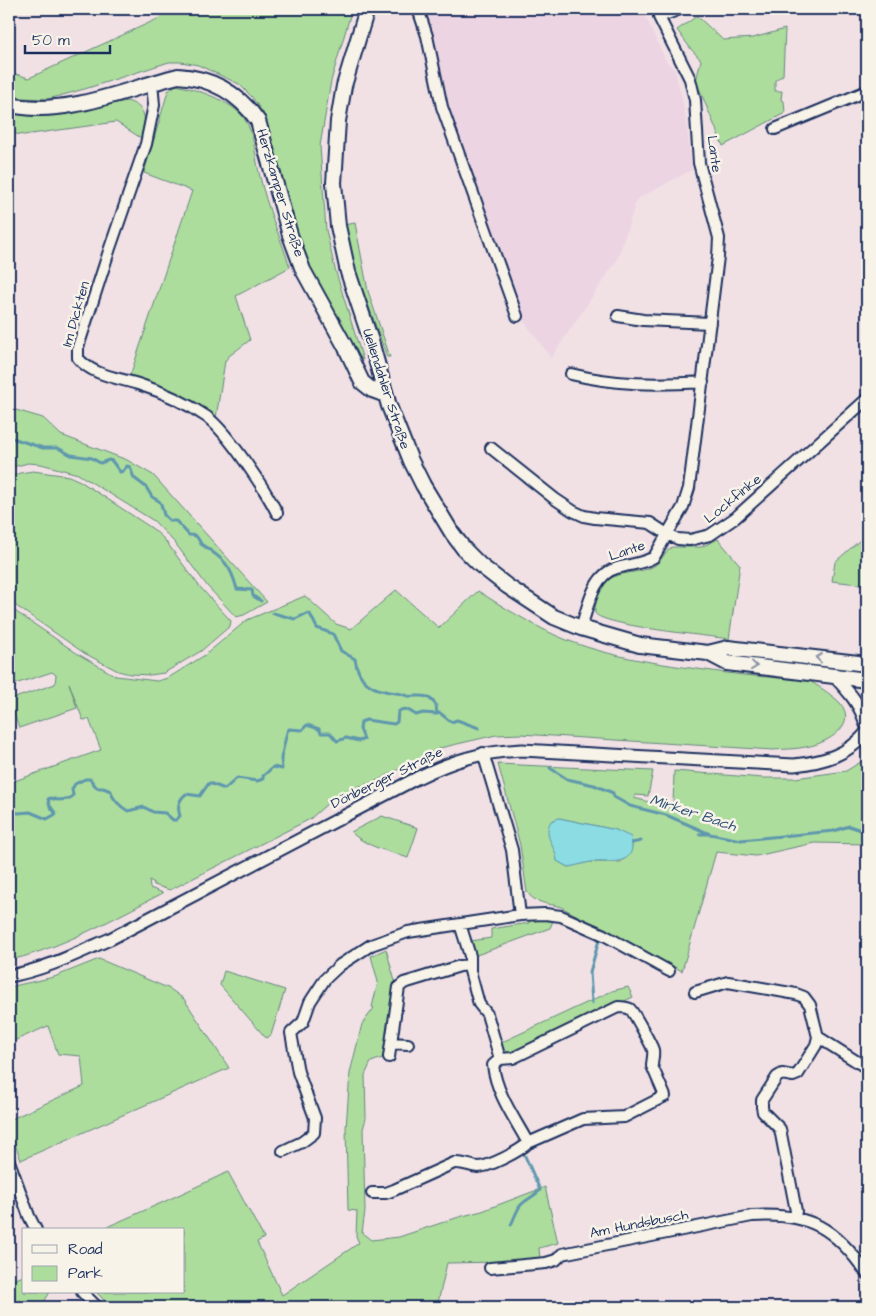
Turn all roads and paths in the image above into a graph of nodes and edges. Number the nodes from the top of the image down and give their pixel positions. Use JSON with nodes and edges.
{"nodes":[{"id":1,"x":367,"y":9,"type":"edge"},
{"id":2,"x":418,"y":9,"type":"edge"},
{"id":3,"x":680,"y":9,"type":"edge"},
{"id":4,"x":152,"y":83,"type":"junction"},
{"id":5,"x":867,"y":91,"type":"edge"},
{"id":6,"x":9,"y":105,"type":"edge"},
{"id":7,"x":775,"y":129,"type":"dead end"},
{"id":8,"x":518,"y":316,"type":"dead end"},
{"id":9,"x":618,"y":316,"type":"dead end"},
{"id":10,"x":710,"y":322,"type":"junction"},
{"id":11,"x":357,"y":370,"type":"junction"},
{"id":12,"x":571,"y":374,"type":"dead end"},
{"id":13,"x":380,"y":378,"type":"junction"},
{"id":14,"x":703,"y":382,"type":"junction"},
{"id":15,"x":386,"y":395,"type":"junction"},
{"id":16,"x":867,"y":399,"type":"edge"},
{"id":17,"x":491,"y":448,"type":"dead end"},
{"id":18,"x":276,"y":513,"type":"dead end"},
{"id":19,"x":668,"y":534,"type":"junction"},
{"id":20,"x":581,"y":628,"type":"junction"},
{"id":21,"x":708,"y":653,"type":"junction"},
{"id":22,"x":867,"y":664,"type":"edge"},
{"id":23,"x":834,"y":677,"type":"junction"},
{"id":24,"x":867,"y":680,"type":"edge"},
{"id":25,"x":866,"y":729,"type":"edge"},
{"id":26,"x":483,"y":753,"type":"junction"},
{"id":27,"x":520,"y":915,"type":"junction"},
{"id":28,"x":460,"y":924,"type":"junction"},
{"id":29,"x":470,"y":965,"type":"junction"},
{"id":30,"x":669,"y":971,"type":"dead end"},
{"id":31,"x":9,"y":976,"type":"edge"},
{"id":32,"x":695,"y":992,"type":"dead end"},
{"id":33,"x":818,"y":1037,"type":"junction"},
{"id":34,"x":392,"y":1043,"type":"junction"},
{"id":35,"x":408,"y":1044,"type":"dead end"},
{"id":36,"x":390,"y":1057,"type":"dead end"},
{"id":37,"x":500,"y":1059,"type":"junction"},
{"id":38,"x":867,"y":1068,"type":"edge"},
{"id":39,"x":528,"y":1143,"type":"junction"},
{"id":40,"x":283,"y":1151,"type":"dead end"},
{"id":41,"x":9,"y":1161,"type":"edge"},
{"id":42,"x":372,"y":1193,"type":"dead end"},
{"id":43,"x":795,"y":1217,"type":"junction"},
{"id":44,"x":35,"y":1228,"type":"edge"},
{"id":45,"x":490,"y":1268,"type":"dead end"},
{"id":46,"x":867,"y":1274,"type":"edge"},
{"id":47,"x":84,"y":1294,"type":"edge"},
{"id":48,"x":97,"y":1307,"type":"edge"}],
"edges":[{"from":1,"to":13,"type":"main road","name":"Uellendahler Straße"},
{"from":2,"to":8,"type":"street"},
{"from":3,"to":10,"type":"street","name":"Lante"},
{"from":4,"to":6,"type":"main road","name":"Herzkamper Straße"},
{"from":4,"to":11,"type":"main road","name":"Herzkamper Straße"},
{"from":4,"to":18,"type":"street","name":"Im Dickten"},
{"from":5,"to":7,"type":"street"},
{"from":9,"to":10,"type":"street"},
{"from":10,"to":14,"type":"street","name":"Lante"},
{"from":11,"to":13,"type":"main road"},
{"from":11,"to":15,"type":"main road","name":"Herzkamper Straße"},
{"from":12,"to":14,"type":"street"},
{"from":13,"to":15,"type":"main road","name":"Uellendahler Straße"},
{"from":14,"to":19,"type":"street","name":"Lante"},
{"from":15,"to":20,"type":"main road","name":"Uellendahler Straße"},
{"from":16,"to":19,"type":"street","name":"Lockfinke"},
{"from":17,"to":19,"type":"street","name":"Lockfinke"},
{"from":19,"to":20,"type":"street","name":"Lante"},
{"from":20,"to":21,"type":"main road","name":"Uellendahler Straße"},
{"from":22,"to":21,"type":"main road","name":"Uellendahler Straße","one_way":true},
{"from":21,"to":23,"type":"main road","name":"Uellendahler Straße","one_way":true},
{"from":23,"to":24,"type":"main road","name":"Uellendahler Straße"},
{"from":23,"to":25,"type":"street"},
{"from":25,"to":26,"type":"street","name":"Dönberger Straße"},
{"from":26,"to":27,"type":"street"},
{"from":26,"to":31,"type":"street","name":"Dönberger Straße"},
{"from":27,"to":28,"type":"street"},
{"from":27,"to":30,"type":"street"},
{"from":28,"to":29,"type":"street"},
{"from":28,"to":40,"type":"street"},
{"from":29,"to":34,"type":"street"},
{"from":29,"to":37,"type":"street"},
{"from":32,"to":33,"type":"street"},
{"from":33,"to":38,"type":"street"},
{"from":33,"to":43,"type":"street"},
{"from":34,"to":35,"type":"street"},
{"from":34,"to":36,"type":"street"},
{"from":37,"to":39,"type":"street"},
{"from":37,"to":39,"type":"street"},
{"from":39,"to":42,"type":"street"},
{"from":41,"to":44,"type":"street"},
{"from":43,"to":45,"type":"street","name":"Am Hundsbusch"},
{"from":43,"to":46,"type":"street","name":"Am Hundsbusch"},
{"from":47,"to":48,"type":"street"}]}
